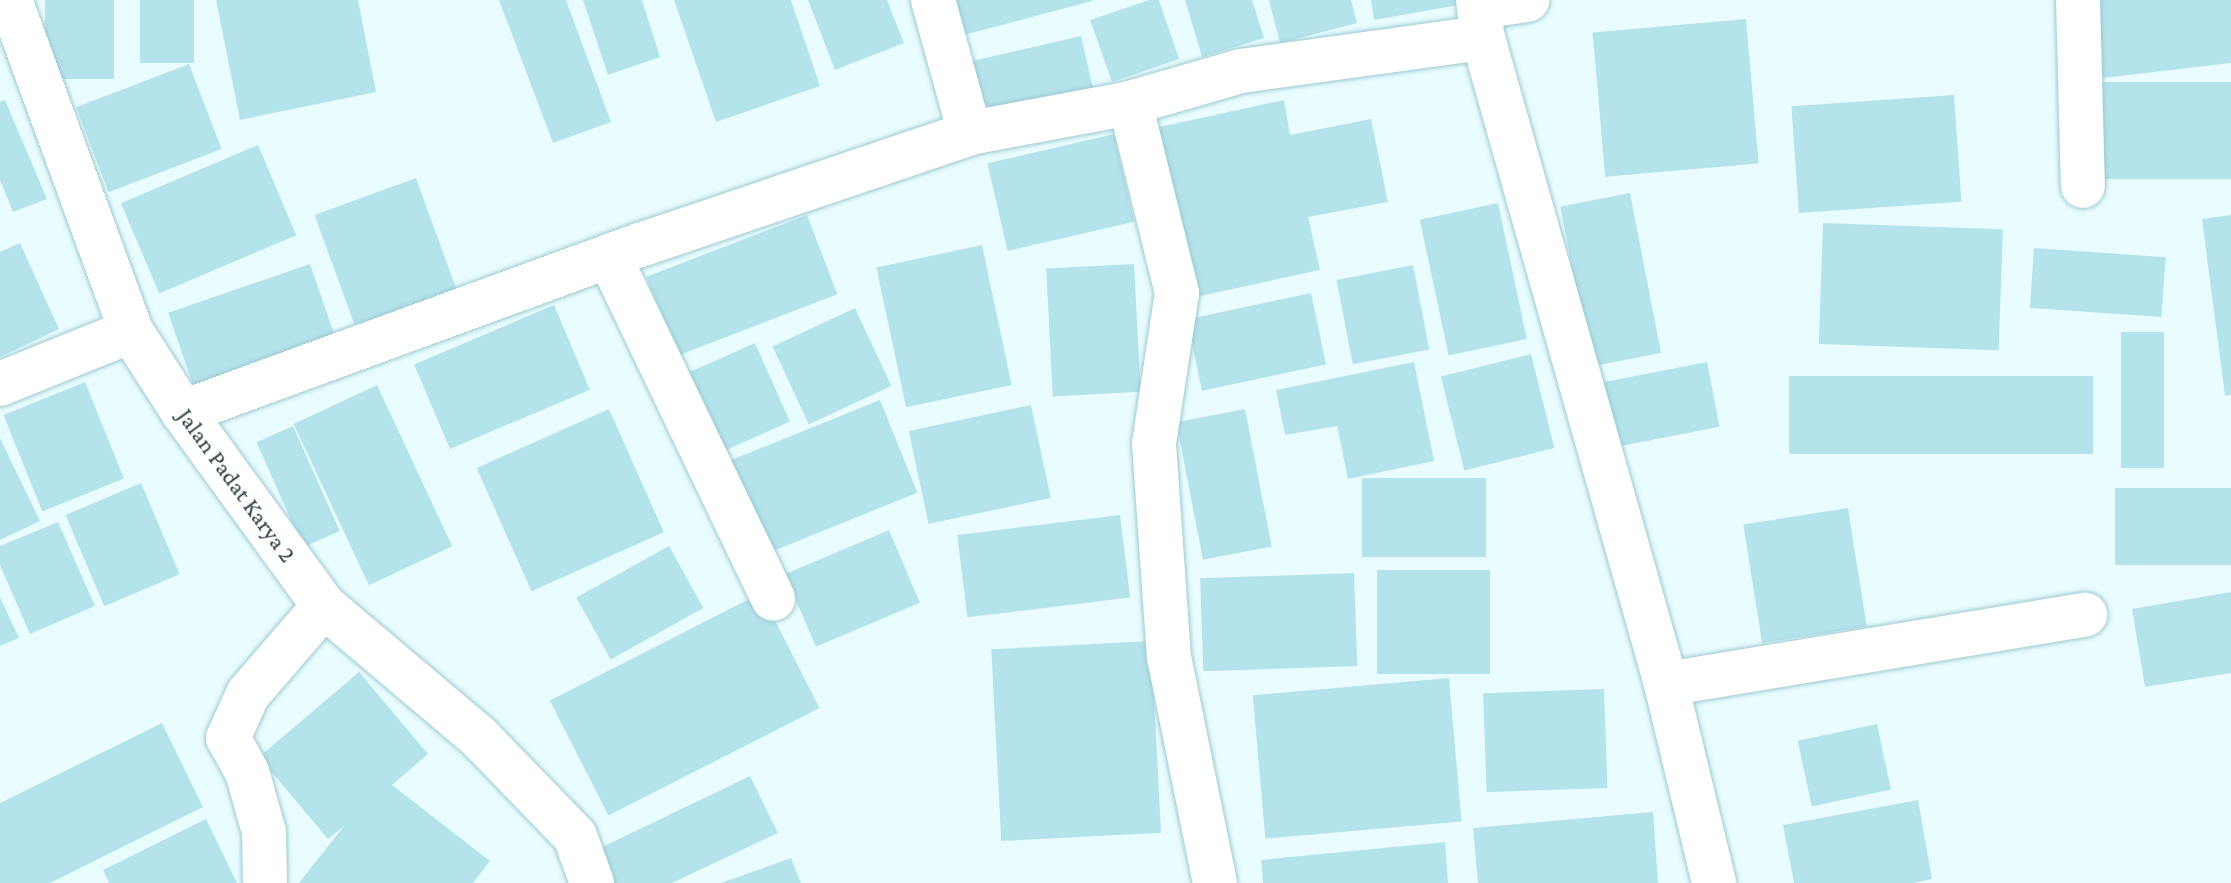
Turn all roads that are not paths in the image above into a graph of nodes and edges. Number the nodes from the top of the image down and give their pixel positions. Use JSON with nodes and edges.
{"nodes":[{"id":1,"x":10,"y":0,"type":"edge"},
{"id":2,"x":933,"y":0,"type":"edge"},
{"id":3,"x":1527,"y":0,"type":"edge"},
{"id":4,"x":2078,"y":0,"type":"edge"},
{"id":5,"x":1480,"y":15,"type":"edge"},
{"id":6,"x":1130,"y":103,"type":"junction"},
{"id":7,"x":970,"y":133,"type":"junction"},
{"id":8,"x":2083,"y":186,"type":"dead end"},
{"id":9,"x":609,"y":256,"type":"junction"},
{"id":10,"x":131,"y":331,"type":"junction"},
{"id":11,"x":0,"y":384,"type":"edge"},
{"id":12,"x":183,"y":412,"type":"junction"},
{"id":13,"x":773,"y":599,"type":"dead end"},
{"id":14,"x":324,"y":606,"type":"junction"},
{"id":15,"x":2085,"y":615,"type":"dead end"},
{"id":16,"x":1666,"y":684,"type":"junction"},
{"id":17,"x":265,"y":883,"type":"edge"},
{"id":18,"x":592,"y":883,"type":"edge"},
{"id":19,"x":1215,"y":883,"type":"edge"},
{"id":20,"x":1714,"y":883,"type":"edge"}],
"edges":[{"from":1,"to":10,"type":"street","name":"Jalan Padat Karya 2"},
{"from":2,"to":7,"type":"street"},
{"from":3,"to":5,"type":"street"},
{"from":4,"to":8,"type":"street"},
{"from":5,"to":6,"type":"street"},
{"from":5,"to":16,"type":"street"},
{"from":6,"to":7,"type":"street"},
{"from":6,"to":19,"type":"street"},
{"from":7,"to":9,"type":"street"},
{"from":9,"to":12,"type":"street"},
{"from":9,"to":13,"type":"street"},
{"from":10,"to":11,"type":"street"},
{"from":10,"to":12,"type":"street","name":"Jalan Padat Karya 2"},
{"from":12,"to":14,"type":"street","name":"Jalan Padat Karya 2"},
{"from":14,"to":17,"type":"street"},
{"from":14,"to":18,"type":"street","name":"Jalan Padat Karya 2"},
{"from":15,"to":16,"type":"street"},
{"from":16,"to":20,"type":"street"}]}
